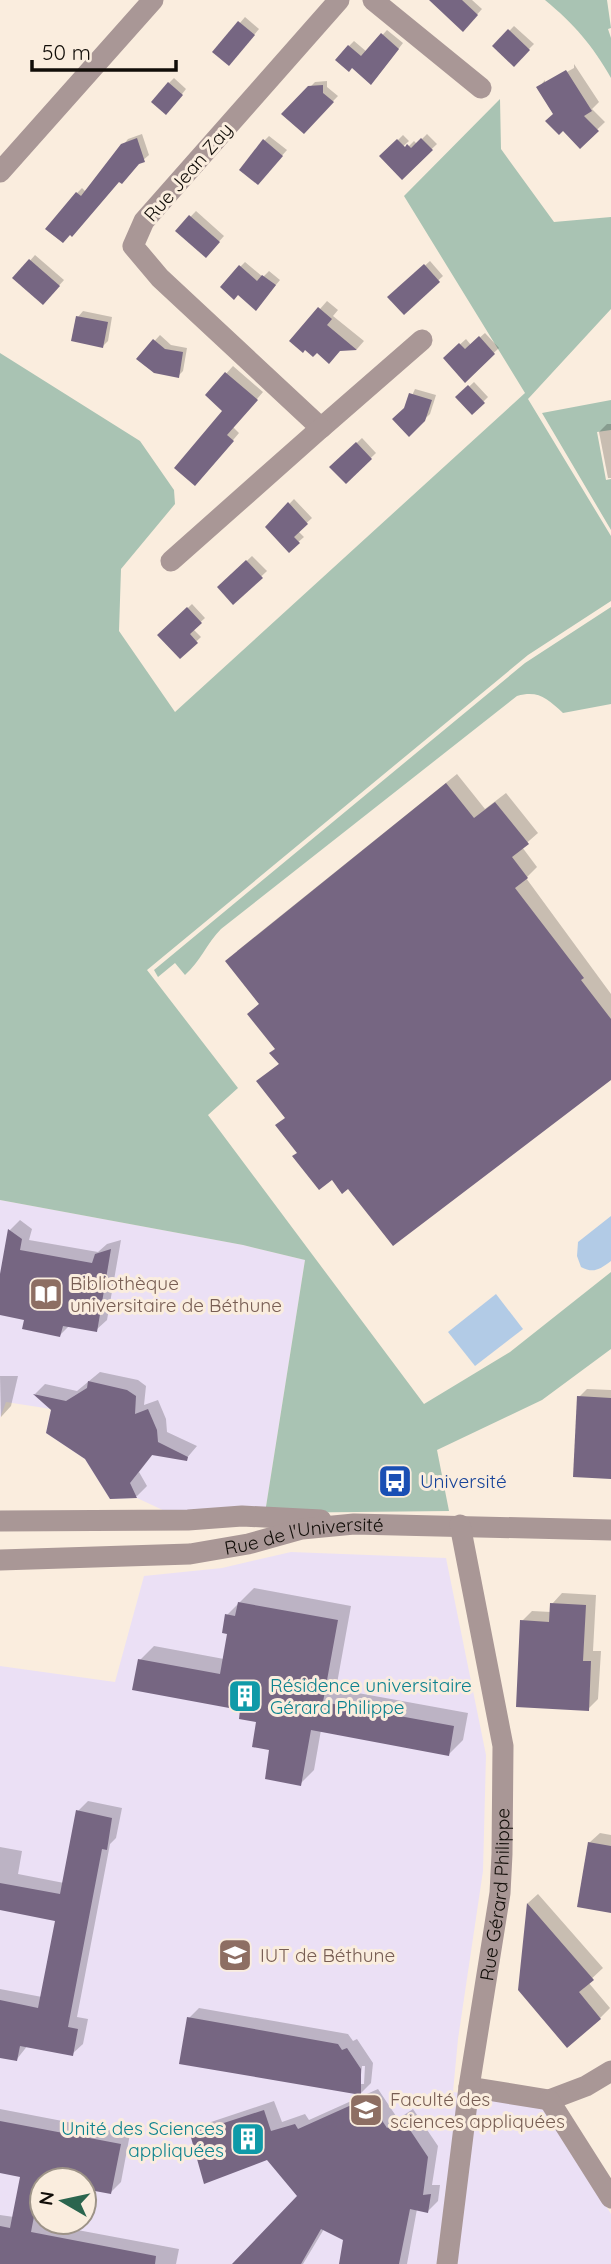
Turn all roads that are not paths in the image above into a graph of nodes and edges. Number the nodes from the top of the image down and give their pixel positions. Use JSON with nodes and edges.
{"nodes":[{"id":1,"x":153,"y":0,"type":"edge"},
{"id":2,"x":339,"y":0,"type":"edge"},
{"id":3,"x":373,"y":0,"type":"edge"},
{"id":4,"x":481,"y":88,"type":"dead end"},
{"id":5,"x":0,"y":172,"type":"edge"},
{"id":6,"x":422,"y":340,"type":"dead end"},
{"id":7,"x":321,"y":428,"type":"junction"},
{"id":8,"x":171,"y":561,"type":"dead end"},
{"id":9,"x":0,"y":1521,"type":"edge"},
{"id":10,"x":354,"y":1524,"type":"junction"},
{"id":11,"x":460,"y":1525,"type":"junction"},
{"id":12,"x":611,"y":1530,"type":"edge"},
{"id":13,"x":0,"y":1560,"type":"edge"},
{"id":14,"x":611,"y":2071,"type":"edge"},
{"id":15,"x":469,"y":2087,"type":"junction"},
{"id":16,"x":549,"y":2100,"type":"junction"},
{"id":17,"x":611,"y":2198,"type":"edge"},
{"id":18,"x":447,"y":2264,"type":"edge"}],
"edges":[{"from":1,"to":5,"type":"street"},
{"from":2,"to":7,"type":"street","name":"Rue Jean Zay"},
{"from":3,"to":4,"type":"street"},
{"from":6,"to":7,"type":"street"},
{"from":7,"to":8,"type":"street"},
{"from":9,"to":10,"type":"street"},
{"from":10,"to":11,"type":"street","name":"Rue de l'Université"},
{"from":10,"to":13,"type":"street","name":"Rue de l'Université"},
{"from":11,"to":12,"type":"street","name":"Rue de l'Université"},
{"from":11,"to":15,"type":"street","name":"Rue Gérard Philippe"},
{"from":14,"to":16,"type":"street"},
{"from":15,"to":16,"type":"street"},
{"from":15,"to":18,"type":"street","name":"Rue Gérard Philippe"},
{"from":16,"to":17,"type":"street"}]}
